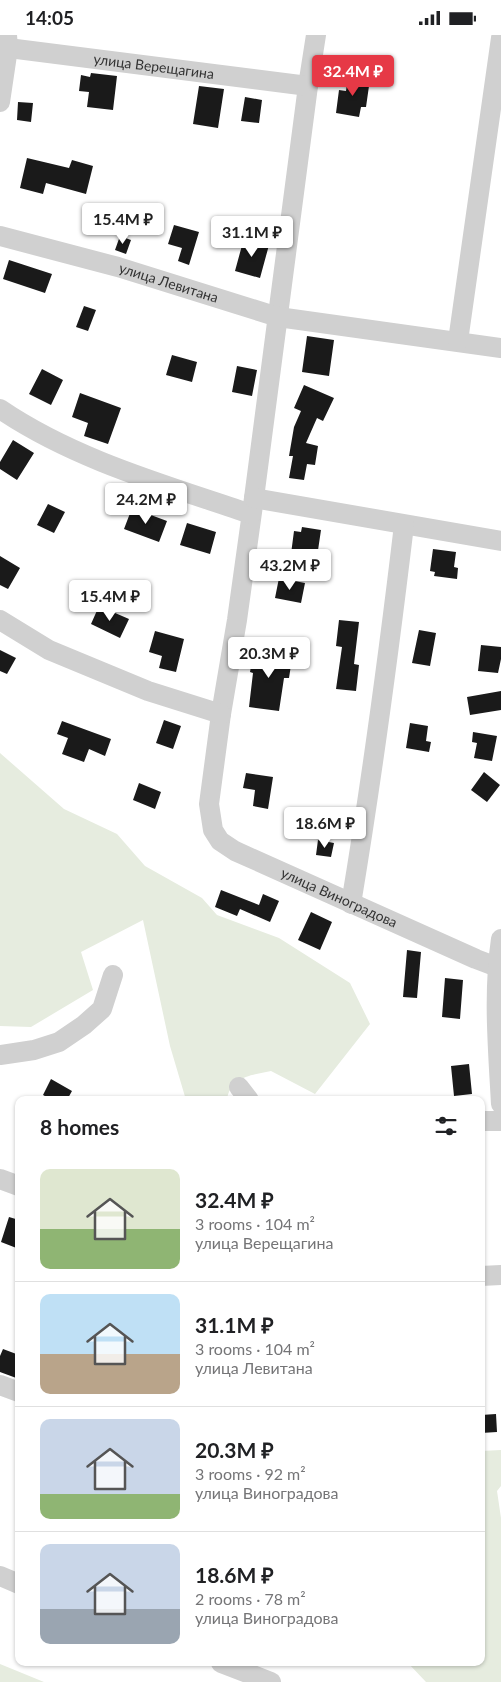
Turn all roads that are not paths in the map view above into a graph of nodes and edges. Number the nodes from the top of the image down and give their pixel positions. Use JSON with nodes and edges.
{"nodes":[{"id":1,"x":316,"y":35,"type":"edge"},
{"id":2,"x":501,"y":38,"type":"edge"},
{"id":3,"x":5,"y":43,"type":"edge"},
{"id":4,"x":308,"y":86,"type":"junction"},
{"id":5,"x":0,"y":102,"type":"edge"},
{"id":6,"x":0,"y":236,"type":"edge"},
{"id":7,"x":278,"y":317,"type":"junction"},
{"id":8,"x":458,"y":341,"type":"junction"},
{"id":9,"x":501,"y":348,"type":"edge"},
{"id":10,"x":0,"y":409,"type":"edge"},
{"id":11,"x":252,"y":506,"type":"junction"},
{"id":12,"x":404,"y":525,"type":"junction"},
{"id":13,"x":501,"y":541,"type":"edge"},
{"id":14,"x":0,"y":620,"type":"edge"},
{"id":15,"x":221,"y":714,"type":"junction"},
{"id":16,"x":351,"y":904,"type":"junction"},
{"id":17,"x":501,"y":939,"type":"edge"},
{"id":18,"x":499,"y":967,"type":"edge"},
{"id":19,"x":113,"y":975,"type":"dead end"},
{"id":20,"x":0,"y":1055,"type":"edge"},
{"id":21,"x":501,"y":1104,"type":"edge"},
{"id":22,"x":485,"y":1121,"type":"edge"},
{"id":23,"x":501,"y":1121,"type":"edge"},
{"id":24,"x":0,"y":1179,"type":"edge"},
{"id":25,"x":15,"y":1185,"type":"edge"},
{"id":26,"x":501,"y":1275,"type":"edge"},
{"id":27,"x":485,"y":1276,"type":"edge"},
{"id":28,"x":0,"y":1385,"type":"edge"},
{"id":29,"x":15,"y":1391,"type":"edge"},
{"id":30,"x":0,"y":1576,"type":"edge"},
{"id":31,"x":15,"y":1582,"type":"edge"},
{"id":32,"x":229,"y":1666,"type":"edge"},
{"id":33,"x":271,"y":1682,"type":"edge"}],
"edges":[{"from":1,"to":4,"type":"street","name":"улица Виноградова"},
{"from":2,"to":8,"type":"street"},
{"from":3,"to":4,"type":"street","name":"улица Верещагина"},
{"from":3,"to":5,"type":"street"},
{"from":4,"to":7,"type":"street","name":"улица Виноградова"},
{"from":6,"to":7,"type":"street","name":"улица Левитана"},
{"from":7,"to":8,"type":"street","name":"улица Левитана"},
{"from":7,"to":11,"type":"street","name":"улица Виноградова"},
{"from":8,"to":9,"type":"street","name":"улица Левитана"},
{"from":10,"to":11,"type":"street"},
{"from":11,"to":12,"type":"street"},
{"from":11,"to":15,"type":"street","name":"улица Виноградова"},
{"from":12,"to":13,"type":"street"},
{"from":12,"to":16,"type":"street"},
{"from":14,"to":15,"type":"street"},
{"from":15,"to":16,"type":"street","name":"улица Виноградова"},
{"from":16,"to":18,"type":"street","name":"улица Виноградова"},
{"from":17,"to":18,"type":"street"},
{"from":18,"to":21,"type":"street"},
{"from":19,"to":20,"type":"street"},
{"from":22,"to":23,"type":"street"},
{"from":24,"to":25,"type":"street"},
{"from":26,"to":27,"type":"street"},
{"from":28,"to":29,"type":"street"},
{"from":30,"to":31,"type":"street"},
{"from":32,"to":33,"type":"street"}]}
